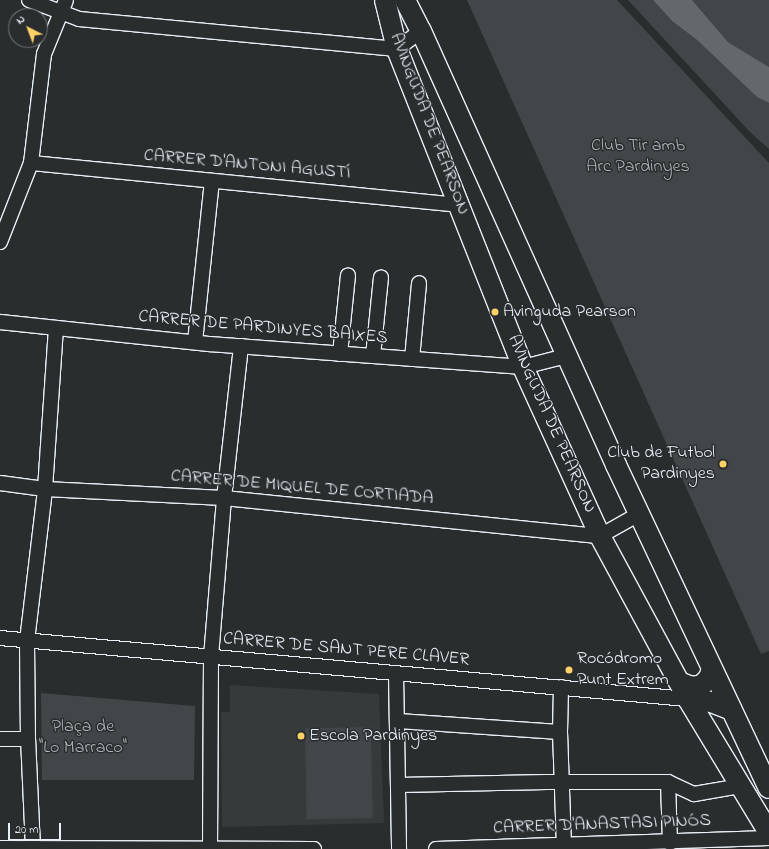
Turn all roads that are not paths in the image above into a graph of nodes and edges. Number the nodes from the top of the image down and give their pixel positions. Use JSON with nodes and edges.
{"nodes":[{"id":1,"x":29,"y":0,"type":"edge"},
{"id":2,"x":385,"y":0,"type":"edge"},
{"id":3,"x":405,"y":0,"type":"edge"},
{"id":4,"x":64,"y":6,"type":"edge"},
{"id":5,"x":421,"y":31,"type":"junction"},
{"id":6,"x":397,"y":49,"type":"junction"},
{"id":7,"x":31,"y":164,"type":"junction"},
{"id":8,"x":212,"y":181,"type":"junction"},
{"id":9,"x":459,"y":204,"type":"junction"},
{"id":10,"x":0,"y":242,"type":"edge"},
{"id":11,"x":348,"y":275,"type":"dead end"},
{"id":12,"x":381,"y":277,"type":"dead end"},
{"id":13,"x":419,"y":283,"type":"dead end"},
{"id":14,"x":0,"y":322,"type":"edge"},
{"id":15,"x":56,"y":328,"type":"junction"},
{"id":16,"x":195,"y":342,"type":"junction"},
{"id":17,"x":241,"y":346,"type":"junction"},
{"id":18,"x":340,"y":354,"type":"junction"},
{"id":19,"x":373,"y":356,"type":"junction"},
{"id":20,"x":566,"y":356,"type":"junction"},
{"id":21,"x":412,"y":359,"type":"junction"},
{"id":22,"x":523,"y":367,"type":"junction"},
{"id":23,"x":0,"y":483,"type":"edge"},
{"id":24,"x":44,"y":489,"type":"junction"},
{"id":25,"x":224,"y":498,"type":"junction"},
{"id":26,"x":639,"y":514,"type":"junction"},
{"id":27,"x":600,"y":536,"type":"junction"},
{"id":28,"x":0,"y":638,"type":"edge"},
{"id":29,"x":27,"y":641,"type":"junction"},
{"id":30,"x":210,"y":657,"type":"junction"},
{"id":31,"x":712,"y":669,"type":"junction"},
{"id":32,"x":396,"y":674,"type":"junction"},
{"id":33,"x":561,"y":687,"type":"junction"},
{"id":34,"x":684,"y":690,"type":"junction"},
{"id":35,"x":732,"y":710,"type":"junction"},
{"id":36,"x":398,"y":721,"type":"junction"},
{"id":37,"x":560,"y":732,"type":"junction"},
{"id":38,"x":0,"y":739,"type":"edge"},
{"id":39,"x":28,"y":739,"type":"junction"},
{"id":40,"x":563,"y":782,"type":"junction"},
{"id":41,"x":668,"y":782,"type":"junction"},
{"id":42,"x":398,"y":785,"type":"junction"},
{"id":43,"x":741,"y":786,"type":"junction"},
{"id":44,"x":769,"y":788,"type":"edge"},
{"id":45,"x":769,"y":833,"type":"edge"},
{"id":46,"x":769,"y":838,"type":"edge"},
{"id":47,"x":670,"y":843,"type":"junction"},
{"id":48,"x":564,"y":845,"type":"junction"},
{"id":49,"x":733,"y":845,"type":"edge"},
{"id":50,"x":602,"y":847,"type":"edge"},
{"id":51,"x":0,"y":848,"type":"edge"},
{"id":52,"x":33,"y":848,"type":"junction"},
{"id":53,"x":210,"y":848,"type":"edge"},
{"id":54,"x":528,"y":848,"type":"edge"},
{"id":55,"x":314,"y":849,"type":"edge"},
{"id":56,"x":399,"y":849,"type":"edge"},
{"id":57,"x":436,"y":849,"type":"edge"}],
"edges":[{"from":1,"to":4,"type":"street"},
{"from":2,"to":6,"type":"street","name":"AVINGUDA DE PEARSON"},
{"from":3,"to":5,"type":"street","name":"AVINGUDA DE PEARSON"},
{"from":4,"to":6,"type":"street"},
{"from":4,"to":7,"type":"street"},
{"from":5,"to":6,"type":"street"},
{"from":5,"to":20,"type":"street","name":"AVINGUDA DE PEARSON"},
{"from":6,"to":9,"type":"street","name":"AVINGUDA DE PEARSON"},
{"from":7,"to":8,"type":"street","name":"CARRER D'ANTONI AGUSTÍ"},
{"from":7,"to":10,"type":"street"},
{"from":8,"to":9,"type":"street","name":"CARRER D'ANTONI AGUSTÍ"},
{"from":8,"to":16,"type":"street"},
{"from":9,"to":22,"type":"street","name":"AVINGUDA DE PEARSON"},
{"from":11,"to":18,"type":"street"},
{"from":12,"to":19,"type":"street"},
{"from":13,"to":21,"type":"street"},
{"from":14,"to":15,"type":"street","name":"CARRER DE PARDINYES BAIXES"},
{"from":15,"to":16,"type":"street","name":"CARRER DE PARDINYES BAIXES"},
{"from":15,"to":24,"type":"street"},
{"from":16,"to":17,"type":"street","name":"CARRER DE PARDINYES BAIXES"},
{"from":17,"to":18,"type":"street","name":"CARRER DE PARDINYES BAIXES"},
{"from":17,"to":25,"type":"street"},
{"from":18,"to":19,"type":"street","name":"CARRER DE PARDINYES BAIXES"},
{"from":19,"to":21,"type":"street","name":"CARRER DE PARDINYES BAIXES"},
{"from":20,"to":22,"type":"street","name":"CARRER DE PARDINYES BAIXES"},
{"from":20,"to":26,"type":"street","name":"AVINGUDA DE PEARSON"},
{"from":21,"to":22,"type":"street","name":"CARRER DE PARDINYES BAIXES"},
{"from":22,"to":27,"type":"street","name":"AVINGUDA DE PEARSON"},
{"from":23,"to":24,"type":"street","name":"CARRER DE MIQUEL DE CORTIADA"},
{"from":24,"to":25,"type":"street","name":"CARRER DE MIQUEL DE CORTIADA"},
{"from":24,"to":29,"type":"street"},
{"from":25,"to":27,"type":"street","name":"CARRER DE MIQUEL DE CORTIADA"},
{"from":25,"to":30,"type":"street"},
{"from":26,"to":27,"type":"street"},
{"from":26,"to":31,"type":"street","name":"AVINGUDA DE PEARSON"},
{"from":27,"to":34,"type":"street","name":"AVINGUDA DE PEARSON"},
{"from":28,"to":29,"type":"street","name":"CARRER DE SANT PERE CLAVER"},
{"from":29,"to":30,"type":"street","name":"CARRER DE SANT PERE CLAVER"},
{"from":29,"to":39,"type":"street"},
{"from":30,"to":32,"type":"street","name":"CARRER DE SANT PERE CLAVER"},
{"from":30,"to":53,"type":"street"},
{"from":31,"to":34,"type":"street"},
{"from":31,"to":35,"type":"street","name":"AVINGUDA DE PEARSON"},
{"from":32,"to":33,"type":"street","name":"CARRER DE SANT PERE CLAVER"},
{"from":32,"to":36,"type":"street"},
{"from":33,"to":34,"type":"street","name":"CARRER DE SANT PERE CLAVER"},
{"from":33,"to":37,"type":"street"},
{"from":34,"to":35,"type":"street"},
{"from":34,"to":43,"type":"street","name":"AVINGUDA DE PEARSON"},
{"from":35,"to":44,"type":"street","name":"AVINGUDA DE PEARSON"},
{"from":36,"to":37,"type":"street"},
{"from":36,"to":42,"type":"street"},
{"from":37,"to":40,"type":"street"},
{"from":38,"to":39,"type":"street"},
{"from":39,"to":52,"type":"street"},
{"from":40,"to":41,"type":"street"},
{"from":40,"to":42,"type":"street"},
{"from":40,"to":48,"type":"street"},
{"from":41,"to":43,"type":"street"},
{"from":41,"to":47,"type":"street"},
{"from":42,"to":56,"type":"street"},
{"from":43,"to":45,"type":"street","name":"AVINGUDA DE PEARSON"},
{"from":46,"to":49,"type":"street","name":"CARRER D'ANASTASI PINÓS"},
{"from":47,"to":49,"type":"street","name":"CARRER D'ANASTASI PINÓS"},
{"from":47,"to":50,"type":"street","name":"CARRER D'ANASTASI PINÓS"},
{"from":48,"to":50,"type":"street","name":"CARRER D'ANASTASI PINÓS"},
{"from":48,"to":54,"type":"street","name":"CARRER D'ANASTASI PINÓS"},
{"from":51,"to":52,"type":"street"},
{"from":52,"to":53,"type":"street"},
{"from":53,"to":55,"type":"street"},
{"from":54,"to":57,"type":"street","name":"CARRER D'ANASTASI PINÓS"}]}
